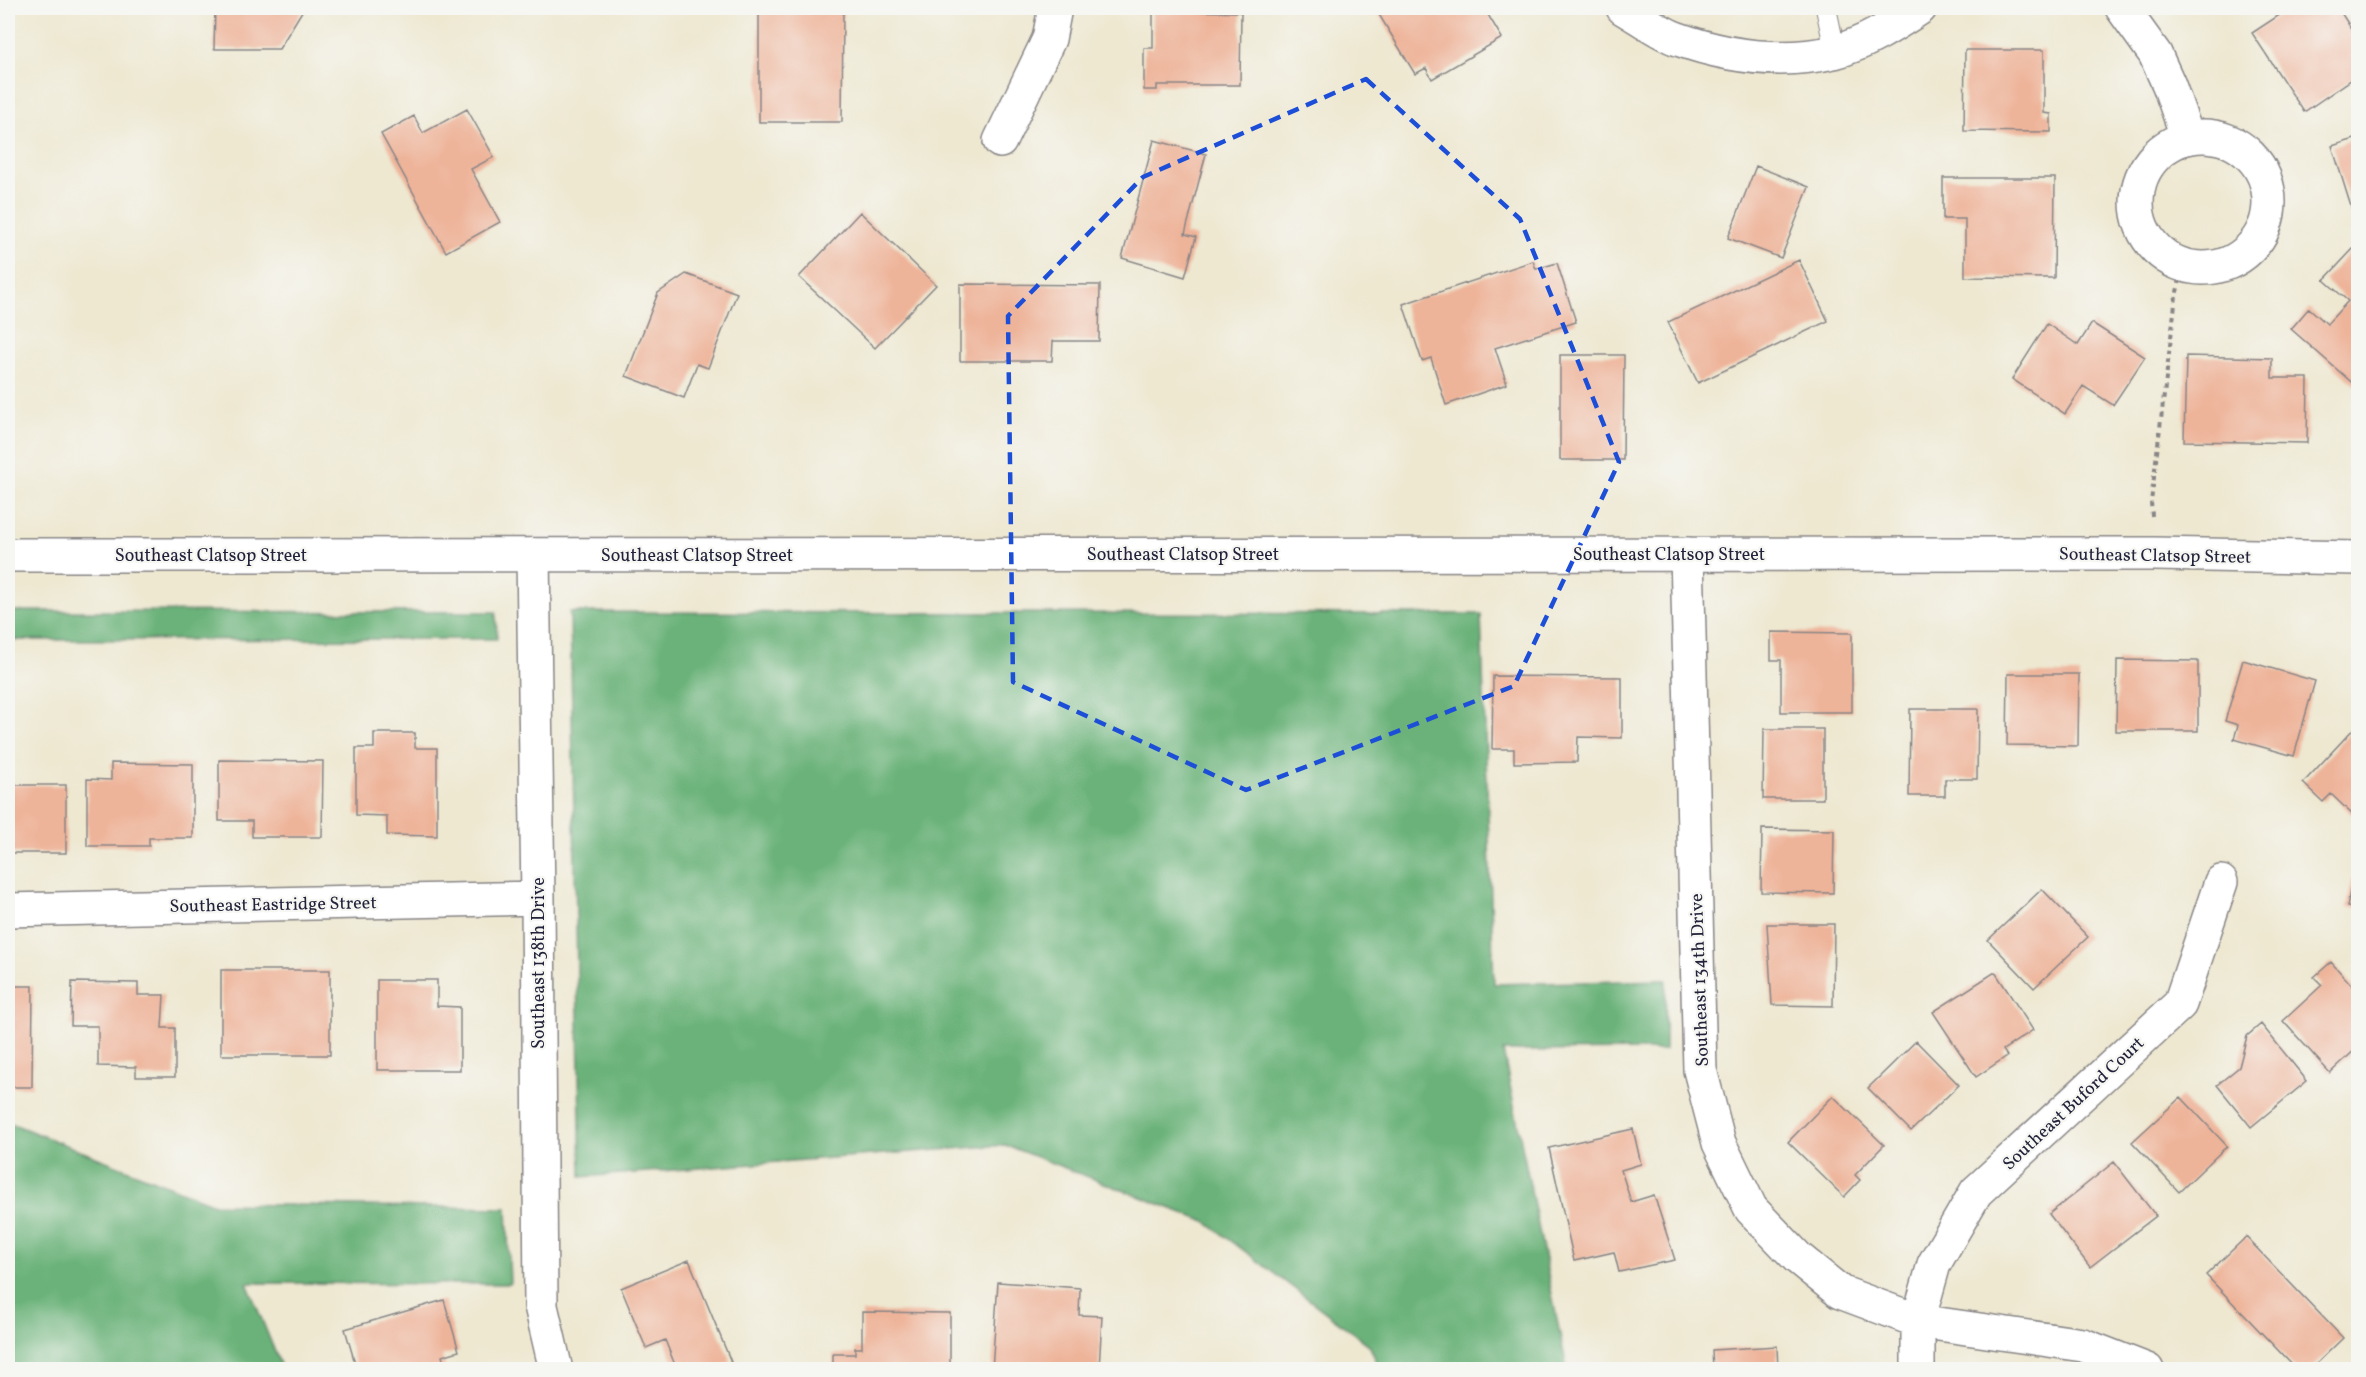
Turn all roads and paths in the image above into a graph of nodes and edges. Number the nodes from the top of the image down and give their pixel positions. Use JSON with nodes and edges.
{"nodes":[{"id":1,"x":1055,"y":8,"type":"edge"},
{"id":2,"x":1623,"y":8,"type":"edge"},
{"id":3,"x":1826,"y":8,"type":"edge"},
{"id":4,"x":1920,"y":8,"type":"edge"},
{"id":5,"x":2122,"y":8,"type":"edge"},
{"id":6,"x":1835,"y":51,"type":"junction"},
{"id":7,"x":2187,"y":136,"type":"junction"},
{"id":8,"x":1000,"y":141,"type":"dead end"},
{"id":9,"x":2183,"y":267,"type":"junction"},
{"id":10,"x":2151,"y":502,"type":"dead end"},
{"id":11,"x":1687,"y":554,"type":"junction"},
{"id":12,"x":8,"y":555,"type":"edge"},
{"id":13,"x":533,"y":555,"type":"junction"},
{"id":14,"x":2358,"y":558,"type":"edge"},
{"id":15,"x":2221,"y":882,"type":"dead end"},
{"id":16,"x":538,"y":898,"type":"junction"},
{"id":17,"x":8,"y":910,"type":"edge"},
{"id":18,"x":1918,"y":1321,"type":"junction"},
{"id":19,"x":556,"y":1370,"type":"edge"},
{"id":20,"x":1918,"y":1370,"type":"edge"},
{"id":21,"x":2146,"y":1370,"type":"edge"}],
"edges":[{"from":1,"to":8,"type":"street"},
{"from":2,"to":6,"type":"street"},
{"from":3,"to":6,"type":"lane"},
{"from":4,"to":6,"type":"street"},
{"from":5,"to":7,"type":"street"},
{"from":7,"to":9,"type":"street"},
{"from":7,"to":9,"type":"street"},
{"from":9,"to":10,"type":"path"},
{"from":11,"to":13,"type":"street","name":"Southeast Clatsop Street"},
{"from":11,"to":14,"type":"street","name":"Southeast Clatsop Street"},
{"from":11,"to":18,"type":"street","name":"Southeast 134th Drive"},
{"from":12,"to":13,"type":"street","name":"Southeast Clatsop Street"},
{"from":13,"to":16,"type":"street","name":"Southeast 138th Drive"},
{"from":15,"to":18,"type":"street","name":"Southeast Buford Court"},
{"from":16,"to":17,"type":"street","name":"Southeast Eastridge Street"},
{"from":16,"to":19,"type":"street","name":"Southeast 138th Drive"},
{"from":18,"to":20,"type":"street","name":"Southeast Buford Court"},
{"from":18,"to":21,"type":"street","name":"Southeast 134th Drive"}]}
